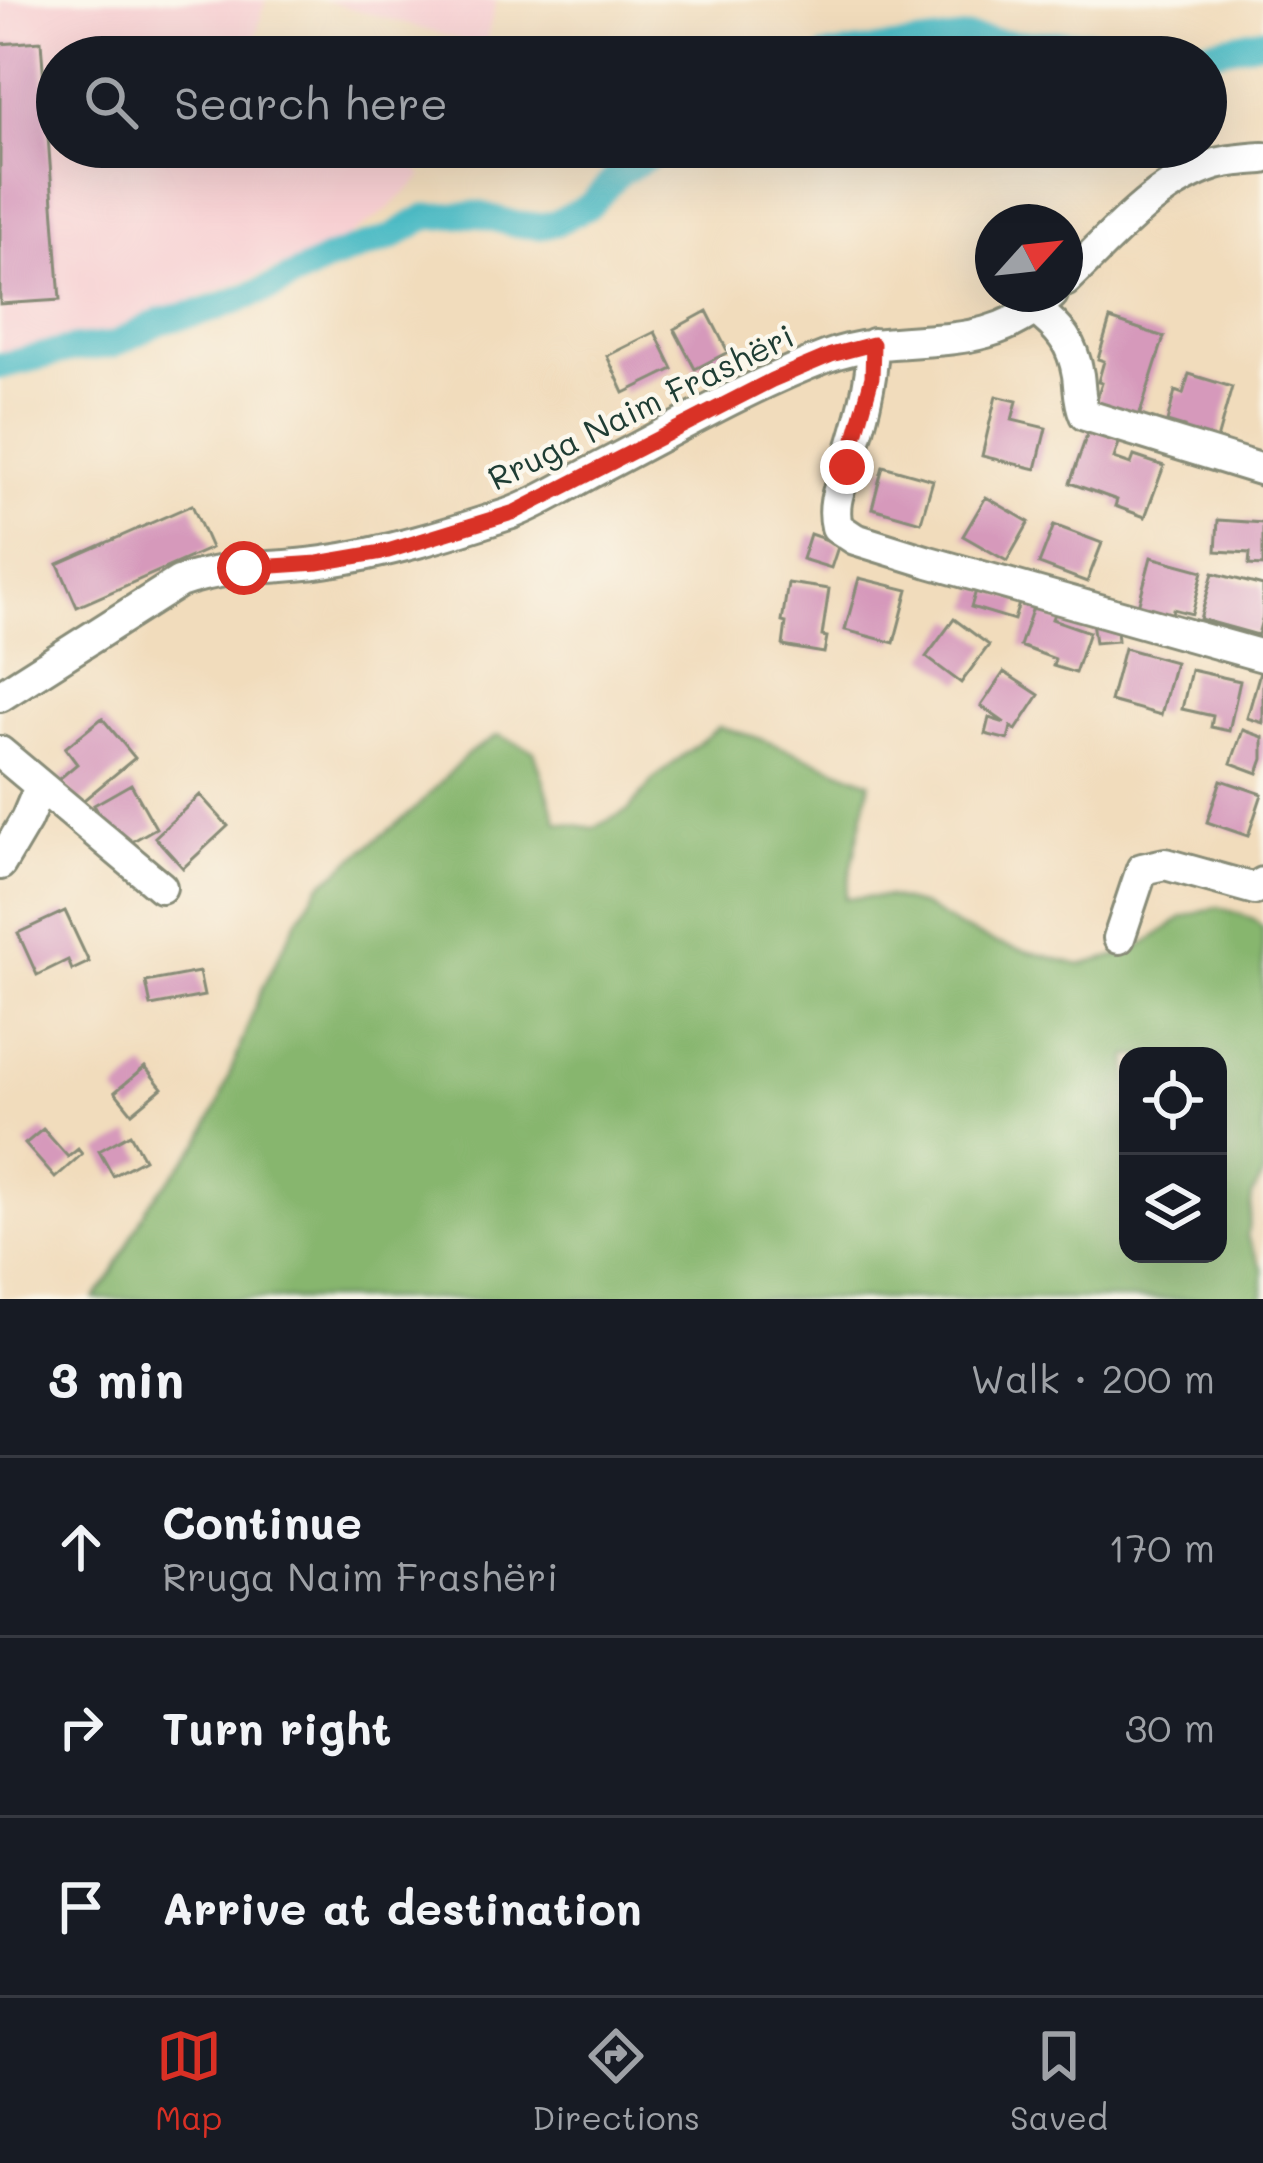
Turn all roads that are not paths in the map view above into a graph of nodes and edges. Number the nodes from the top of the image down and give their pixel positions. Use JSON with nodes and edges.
{"nodes":[{"id":1,"x":1263,"y":158,"type":"edge"},
{"id":2,"x":1227,"y":161,"type":"edge"},
{"id":3,"x":1205,"y":168,"type":"edge"},
{"id":4,"x":1083,"y":264,"type":"edge"},
{"id":5,"x":1026,"y":312,"type":"edge"},
{"id":6,"x":1050,"y":312,"type":"edge"},
{"id":7,"x":873,"y":344,"type":"junction"},
{"id":8,"x":1263,"y":470,"type":"edge"},
{"id":9,"x":1263,"y":656,"type":"edge"},
{"id":10,"x":0,"y":696,"type":"edge"},
{"id":11,"x":0,"y":752,"type":"edge"},
{"id":12,"x":40,"y":787,"type":"junction"},
{"id":13,"x":0,"y":864,"type":"edge"},
{"id":14,"x":1263,"y":883,"type":"edge"},
{"id":15,"x":161,"y":887,"type":"dead end"},
{"id":16,"x":1119,"y":938,"type":"dead end"}],
"edges":[{"from":1,"to":2,"type":"street"},
{"from":3,"to":4,"type":"street"},
{"from":5,"to":7,"type":"street","name":"Rruga Naim Frashëri"},
{"from":6,"to":8,"type":"street"},
{"from":7,"to":9,"type":"street"},
{"from":7,"to":10,"type":"street","name":"Rruga Naim Frashëri"},
{"from":11,"to":12,"type":"street"},
{"from":12,"to":13,"type":"street"},
{"from":12,"to":15,"type":"street"},
{"from":14,"to":16,"type":"street"}]}
